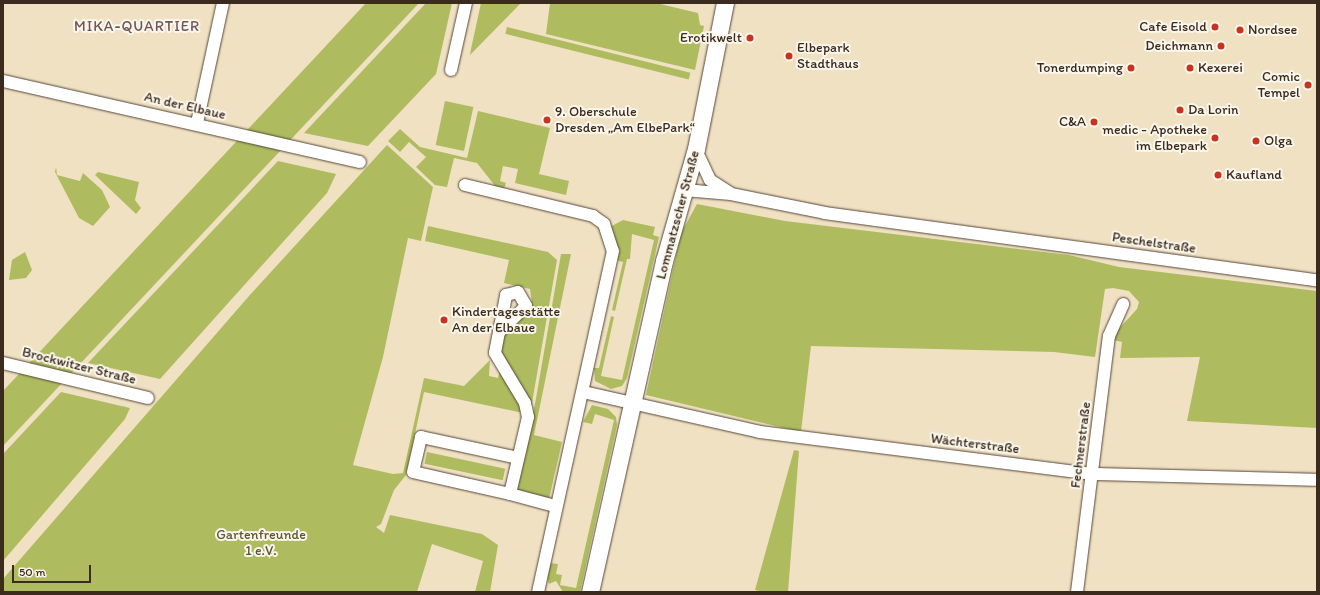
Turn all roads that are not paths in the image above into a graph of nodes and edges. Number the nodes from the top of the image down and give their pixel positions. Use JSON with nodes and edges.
{"nodes":[{"id":1,"x":223,"y":3,"type":"edge"},
{"id":2,"x":466,"y":3,"type":"edge"},
{"id":3,"x":725,"y":3,"type":"edge"},
{"id":4,"x":451,"y":70,"type":"dead end"},
{"id":5,"x":3,"y":81,"type":"edge"},
{"id":6,"x":197,"y":124,"type":"junction"},
{"id":7,"x":696,"y":149,"type":"junction"},
{"id":8,"x":360,"y":162,"type":"dead end"},
{"id":9,"x":465,"y":185,"type":"dead end"},
{"id":10,"x":684,"y":190,"type":"junction"},
{"id":11,"x":731,"y":194,"type":"junction"},
{"id":12,"x":1317,"y":280,"type":"edge"},
{"id":13,"x":1123,"y":304,"type":"dead end"},
{"id":14,"x":499,"y":332,"type":"dead end"},
{"id":15,"x":3,"y":363,"type":"edge"},
{"id":16,"x":583,"y":392,"type":"junction"},
{"id":17,"x":148,"y":398,"type":"dead end"},
{"id":18,"x":632,"y":404,"type":"junction"},
{"id":19,"x":518,"y":458,"type":"junction"},
{"id":20,"x":1093,"y":474,"type":"junction"},
{"id":21,"x":1317,"y":480,"type":"edge"},
{"id":22,"x":510,"y":494,"type":"junction"},
{"id":23,"x":555,"y":506,"type":"junction"},
{"id":24,"x":538,"y":592,"type":"edge"},
{"id":25,"x":590,"y":592,"type":"edge"},
{"id":26,"x":1077,"y":592,"type":"edge"}],
"edges":[{"from":1,"to":6,"type":"street"},
{"from":2,"to":4,"type":"street"},
{"from":3,"to":7,"type":"main road","name":"Lommatzscher Straße"},
{"from":5,"to":6,"type":"street","name":"An der Elbaue"},
{"from":6,"to":8,"type":"street","name":"An der Elbaue"},
{"from":7,"to":10,"type":"main road","name":"Lommatzscher Straße"},
{"from":7,"to":11,"type":"street"},
{"from":9,"to":16,"type":"street"},
{"from":10,"to":11,"type":"street","name":"Peschelstraße"},
{"from":10,"to":18,"type":"main road","name":"Lommatzscher Straße"},
{"from":11,"to":12,"type":"street","name":"Peschelstraße"},
{"from":13,"to":20,"type":"street","name":"Fechnerstraße"},
{"from":14,"to":19,"type":"street"},
{"from":15,"to":17,"type":"street","name":"Brockwitzer Straße"},
{"from":16,"to":18,"type":"street"},
{"from":16,"to":23,"type":"street"},
{"from":18,"to":20,"type":"street","name":"Wächterstraße"},
{"from":18,"to":25,"type":"main road","name":"Lommatzscher Straße"},
{"from":19,"to":22,"type":"street"},
{"from":19,"to":22,"type":"street"},
{"from":20,"to":21,"type":"street","name":"Wächterstraße"},
{"from":20,"to":26,"type":"street","name":"Fechnerstraße"},
{"from":22,"to":23,"type":"street"},
{"from":23,"to":24,"type":"street"}]}
